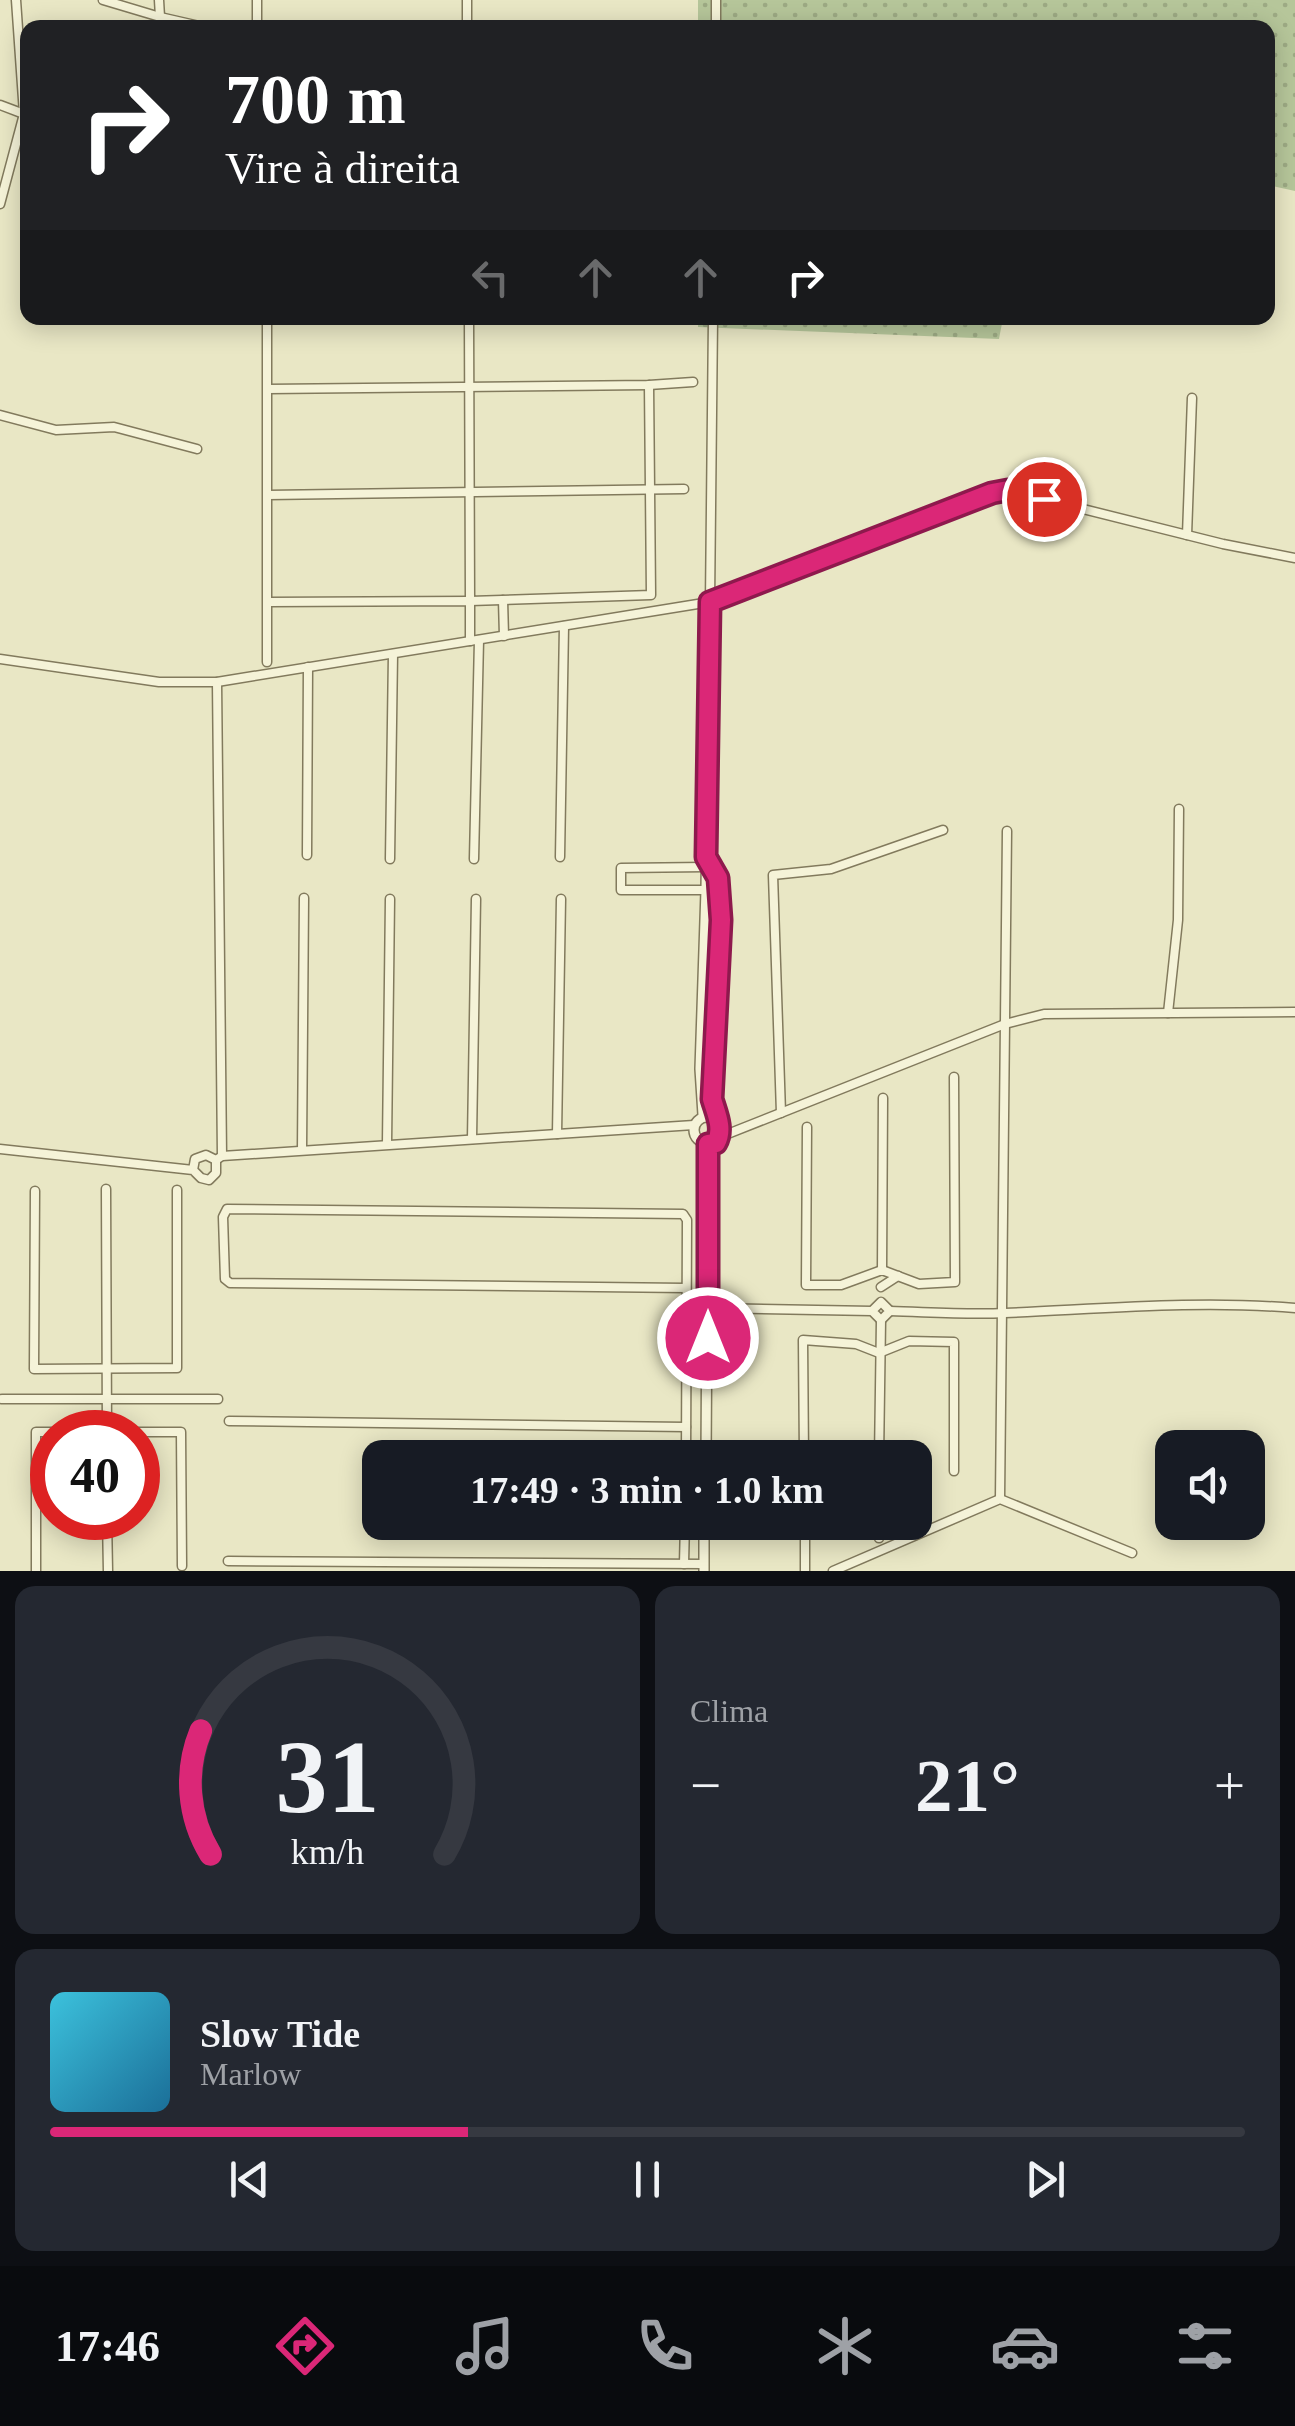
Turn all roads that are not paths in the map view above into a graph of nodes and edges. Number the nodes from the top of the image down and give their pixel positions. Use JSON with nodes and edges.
{"nodes":[{"id":1,"x":16,"y":0,"type":"edge"},
{"id":2,"x":103,"y":0,"type":"edge"},
{"id":3,"x":160,"y":0,"type":"edge"},
{"id":4,"x":160,"y":18,"type":"junction"},
{"id":5,"x":170,"y":20,"type":"edge"},
{"id":6,"x":20,"y":57,"type":"edge"},
{"id":7,"x":20,"y":129,"type":"edge"},
{"id":8,"x":0,"y":204,"type":"edge"},
{"id":9,"x":267,"y":325,"type":"edge"},
{"id":10,"x":469,"y":325,"type":"edge"},
{"id":11,"x":712,"y":325,"type":"edge"},
{"id":12,"x":693,"y":382,"type":"dead end"},
{"id":13,"x":470,"y":385,"type":"junction"},
{"id":14,"x":650,"y":386,"type":"junction"},
{"id":15,"x":268,"y":389,"type":"junction"},
{"id":16,"x":1192,"y":398,"type":"dead end"},
{"id":17,"x":0,"y":415,"type":"edge"},
{"id":18,"x":197,"y":450,"type":"dead end"},
{"id":19,"x":684,"y":489,"type":"dead end"},
{"id":20,"x":650,"y":490,"type":"junction"},
{"id":21,"x":470,"y":492,"type":"junction"},
{"id":22,"x":268,"y":495,"type":"junction"},
{"id":23,"x":1188,"y":535,"type":"junction"},
{"id":24,"x":1295,"y":558,"type":"edge"},
{"id":25,"x":503,"y":600,"type":"junction"},
{"id":26,"x":470,"y":601,"type":"junction"},
{"id":27,"x":269,"y":602,"type":"junction"},
{"id":28,"x":710,"y":602,"type":"junction"},
{"id":29,"x":564,"y":626,"type":"junction"},
{"id":30,"x":504,"y":636,"type":"junction"},
{"id":31,"x":475,"y":640,"type":"junction"},
{"id":32,"x":394,"y":654,"type":"junction"},
{"id":33,"x":0,"y":658,"type":"edge"},
{"id":34,"x":267,"y":662,"type":"dead end"},
{"id":35,"x":308,"y":667,"type":"junction"},
{"id":36,"x":217,"y":682,"type":"junction"},
{"id":37,"x":1179,"y":809,"type":"dead end"},
{"id":38,"x":943,"y":830,"type":"dead end"},
{"id":39,"x":1007,"y":831,"type":"dead end"},
{"id":40,"x":307,"y":856,"type":"dead end"},
{"id":41,"x":560,"y":858,"type":"dead end"},
{"id":42,"x":390,"y":859,"type":"dead end"},
{"id":43,"x":474,"y":859,"type":"dead end"},
{"id":44,"x":706,"y":862,"type":"junction"},
{"id":45,"x":678,"y":867,"type":"junction"},
{"id":46,"x":678,"y":890,"type":"junction"},
{"id":47,"x":706,"y":890,"type":"junction"},
{"id":48,"x":304,"y":898,"type":"dead end"},
{"id":49,"x":476,"y":899,"type":"dead end"},
{"id":50,"x":561,"y":899,"type":"dead end"},
{"id":51,"x":390,"y":900,"type":"dead end"},
{"id":52,"x":1295,"y":1012,"type":"edge"},
{"id":53,"x":1168,"y":1013,"type":"junction"},
{"id":54,"x":1005,"y":1024,"type":"junction"},
{"id":55,"x":954,"y":1077,"type":"dead end"},
{"id":56,"x":883,"y":1098,"type":"dead end"},
{"id":57,"x":780,"y":1114,"type":"junction"},
{"id":58,"x":703,"y":1115,"type":"junction"},
{"id":59,"x":720,"y":1123,"type":"junction"},
{"id":60,"x":694,"y":1125,"type":"junction"},
{"id":61,"x":806,"y":1127,"type":"dead end"},
{"id":62,"x":557,"y":1134,"type":"junction"},
{"id":63,"x":720,"y":1137,"type":"junction"},
{"id":64,"x":472,"y":1139,"type":"junction"},
{"id":65,"x":387,"y":1144,"type":"junction"},
{"id":66,"x":708,"y":1144,"type":"junction"},
{"id":67,"x":0,"y":1149,"type":"edge"},
{"id":68,"x":302,"y":1150,"type":"junction"},
{"id":69,"x":219,"y":1158,"type":"junction"},
{"id":70,"x":194,"y":1170,"type":"junction"},
{"id":71,"x":106,"y":1189,"type":"dead end"},
{"id":72,"x":177,"y":1190,"type":"dead end"},
{"id":73,"x":35,"y":1191,"type":"dead end"},
{"id":74,"x":882,"y":1270,"type":"junction"},
{"id":75,"x":868,"y":1275,"type":"junction"},
{"id":76,"x":898,"y":1276,"type":"junction"},
{"id":77,"x":882,"y":1287,"type":"junction"},
{"id":78,"x":686,"y":1288,"type":"junction"},
{"id":79,"x":881,"y":1302,"type":"junction"},
{"id":80,"x":708,"y":1308,"type":"junction"},
{"id":81,"x":1295,"y":1308,"type":"edge"},
{"id":82,"x":872,"y":1311,"type":"junction"},
{"id":83,"x":890,"y":1311,"type":"junction"},
{"id":84,"x":1001,"y":1314,"type":"junction"},
{"id":85,"x":881,"y":1320,"type":"junction"},
{"id":86,"x":878,"y":1353,"type":"junction"},
{"id":87,"x":106,"y":1368,"type":"junction"},
{"id":88,"x":1,"y":1399,"type":"edge"},
{"id":89,"x":106,"y":1399,"type":"junction"},
{"id":90,"x":218,"y":1399,"type":"dead end"},
{"id":91,"x":106,"y":1410,"type":"edge"},
{"id":92,"x":229,"y":1421,"type":"dead end"},
{"id":93,"x":686,"y":1427,"type":"junction"},
{"id":94,"x":160,"y":1432,"type":"edge"},
{"id":95,"x":686,"y":1440,"type":"edge"},
{"id":96,"x":706,"y":1440,"type":"edge"},
{"id":97,"x":804,"y":1440,"type":"edge"},
{"id":98,"x":879,"y":1440,"type":"edge"},
{"id":99,"x":954,"y":1471,"type":"dead end"},
{"id":100,"x":1000,"y":1499,"type":"junction"},
{"id":101,"x":36,"y":1540,"type":"edge"},
{"id":102,"x":108,"y":1540,"type":"edge"},
{"id":103,"x":685,"y":1540,"type":"edge"},
{"id":104,"x":704,"y":1540,"type":"edge"},
{"id":105,"x":805,"y":1540,"type":"edge"},
{"id":106,"x":1132,"y":1553,"type":"dead end"},
{"id":107,"x":228,"y":1561,"type":"dead end"},
{"id":108,"x":684,"y":1564,"type":"junction"},
{"id":109,"x":182,"y":1566,"type":"dead end"},
{"id":110,"x":652,"y":1567,"type":"edge"},
{"id":111,"x":852,"y":1567,"type":"edge"},
{"id":112,"x":704,"y":1568,"type":"edge"},
{"id":113,"x":805,"y":1570,"type":"edge"},
{"id":114,"x":36,"y":1571,"type":"edge"},
{"id":115,"x":108,"y":1571,"type":"edge"},
{"id":116,"x":833,"y":1571,"type":"edge"}],
"edges":[{"from":1,"to":6,"type":"street"},
{"from":2,"to":4,"type":"street"},
{"from":3,"to":4,"type":"street"},
{"from":4,"to":5,"type":"street"},
{"from":7,"to":8,"type":"street"},
{"from":9,"to":15,"type":"street"},
{"from":10,"to":13,"type":"street"},
{"from":11,"to":28,"type":"street"},
{"from":12,"to":14,"type":"street"},
{"from":13,"to":14,"type":"street"},
{"from":13,"to":15,"type":"street"},
{"from":13,"to":21,"type":"street"},
{"from":14,"to":20,"type":"street"},
{"from":15,"to":22,"type":"street"},
{"from":16,"to":23,"type":"street"},
{"from":17,"to":18,"type":"street"},
{"from":19,"to":20,"type":"street"},
{"from":20,"to":21,"type":"street"},
{"from":20,"to":25,"type":"street"},
{"from":21,"to":22,"type":"street"},
{"from":21,"to":26,"type":"street"},
{"from":22,"to":27,"type":"street"},
{"from":23,"to":24,"type":"street"},
{"from":23,"to":28,"type":"street"},
{"from":25,"to":26,"type":"street"},
{"from":25,"to":30,"type":"street"},
{"from":26,"to":27,"type":"street"},
{"from":26,"to":31,"type":"street"},
{"from":27,"to":34,"type":"street"},
{"from":28,"to":29,"type":"street"},
{"from":28,"to":44,"type":"street"},
{"from":29,"to":30,"type":"street"},
{"from":29,"to":41,"type":"street"},
{"from":30,"to":31,"type":"street"},
{"from":31,"to":32,"type":"street"},
{"from":31,"to":43,"type":"street"},
{"from":32,"to":35,"type":"street"},
{"from":32,"to":42,"type":"street"},
{"from":33,"to":36,"type":"street"},
{"from":35,"to":36,"type":"street"},
{"from":35,"to":40,"type":"street"},
{"from":36,"to":69,"type":"street"},
{"from":37,"to":53,"type":"street"},
{"from":38,"to":57,"type":"street"},
{"from":39,"to":54,"type":"street"},
{"from":44,"to":45,"type":"street"},
{"from":44,"to":47,"type":"street"},
{"from":44,"to":59,"type":"street"},
{"from":45,"to":46,"type":"street"},
{"from":45,"to":46,"type":"street"},
{"from":46,"to":47,"type":"street"},
{"from":47,"to":58,"type":"street"},
{"from":48,"to":68,"type":"street"},
{"from":49,"to":64,"type":"street"},
{"from":50,"to":62,"type":"street"},
{"from":51,"to":65,"type":"street"},
{"from":52,"to":53,"type":"street"},
{"from":53,"to":54,"type":"street"},
{"from":54,"to":57,"type":"street"},
{"from":54,"to":84,"type":"street"},
{"from":55,"to":76,"type":"street"},
{"from":56,"to":74,"type":"street"},
{"from":57,"to":63,"type":"street"},
{"from":58,"to":59,"type":"street"},
{"from":58,"to":60,"type":"street"},
{"from":59,"to":63,"type":"street"},
{"from":60,"to":62,"type":"street"},
{"from":60,"to":66,"type":"street"},
{"from":61,"to":75,"type":"street"},
{"from":62,"to":64,"type":"street"},
{"from":63,"to":66,"type":"street"},
{"from":64,"to":65,"type":"street"},
{"from":65,"to":68,"type":"street"},
{"from":66,"to":80,"type":"street"},
{"from":67,"to":70,"type":"street"},
{"from":68,"to":69,"type":"street"},
{"from":69,"to":70,"type":"street"},
{"from":69,"to":70,"type":"street"},
{"from":71,"to":87,"type":"street"},
{"from":72,"to":87,"type":"street"},
{"from":73,"to":87,"type":"street"},
{"from":74,"to":75,"type":"street"},
{"from":74,"to":76,"type":"street"},
{"from":75,"to":77,"type":"street"},
{"from":76,"to":77,"type":"street"},
{"from":77,"to":79,"type":"street"},
{"from":78,"to":78,"type":"street"},
{"from":78,"to":93,"type":"street"},
{"from":79,"to":82,"type":"street"},
{"from":79,"to":83,"type":"street"},
{"from":80,"to":82,"type":"street"},
{"from":80,"to":96,"type":"street"},
{"from":81,"to":84,"type":"street"},
{"from":82,"to":85,"type":"street"},
{"from":83,"to":84,"type":"street"},
{"from":83,"to":85,"type":"street"},
{"from":84,"to":100,"type":"street"},
{"from":85,"to":86,"type":"street"},
{"from":86,"to":97,"type":"street"},
{"from":86,"to":98,"type":"street"},
{"from":86,"to":99,"type":"street"},
{"from":87,"to":89,"type":"street"},
{"from":88,"to":89,"type":"street"},
{"from":89,"to":90,"type":"street"},
{"from":89,"to":91,"type":"street"},
{"from":92,"to":93,"type":"street"},
{"from":93,"to":95,"type":"street"},
{"from":94,"to":109,"type":"street"},
{"from":100,"to":106,"type":"street"},
{"from":100,"to":111,"type":"street"},
{"from":101,"to":114,"type":"street"},
{"from":102,"to":115,"type":"street"},
{"from":103,"to":108,"type":"street"},
{"from":104,"to":112,"type":"street"},
{"from":105,"to":113,"type":"street"},
{"from":107,"to":110,"type":"street"},
{"from":108,"to":110,"type":"street"},
{"from":108,"to":112,"type":"street"},
{"from":111,"to":116,"type":"street"}]}
